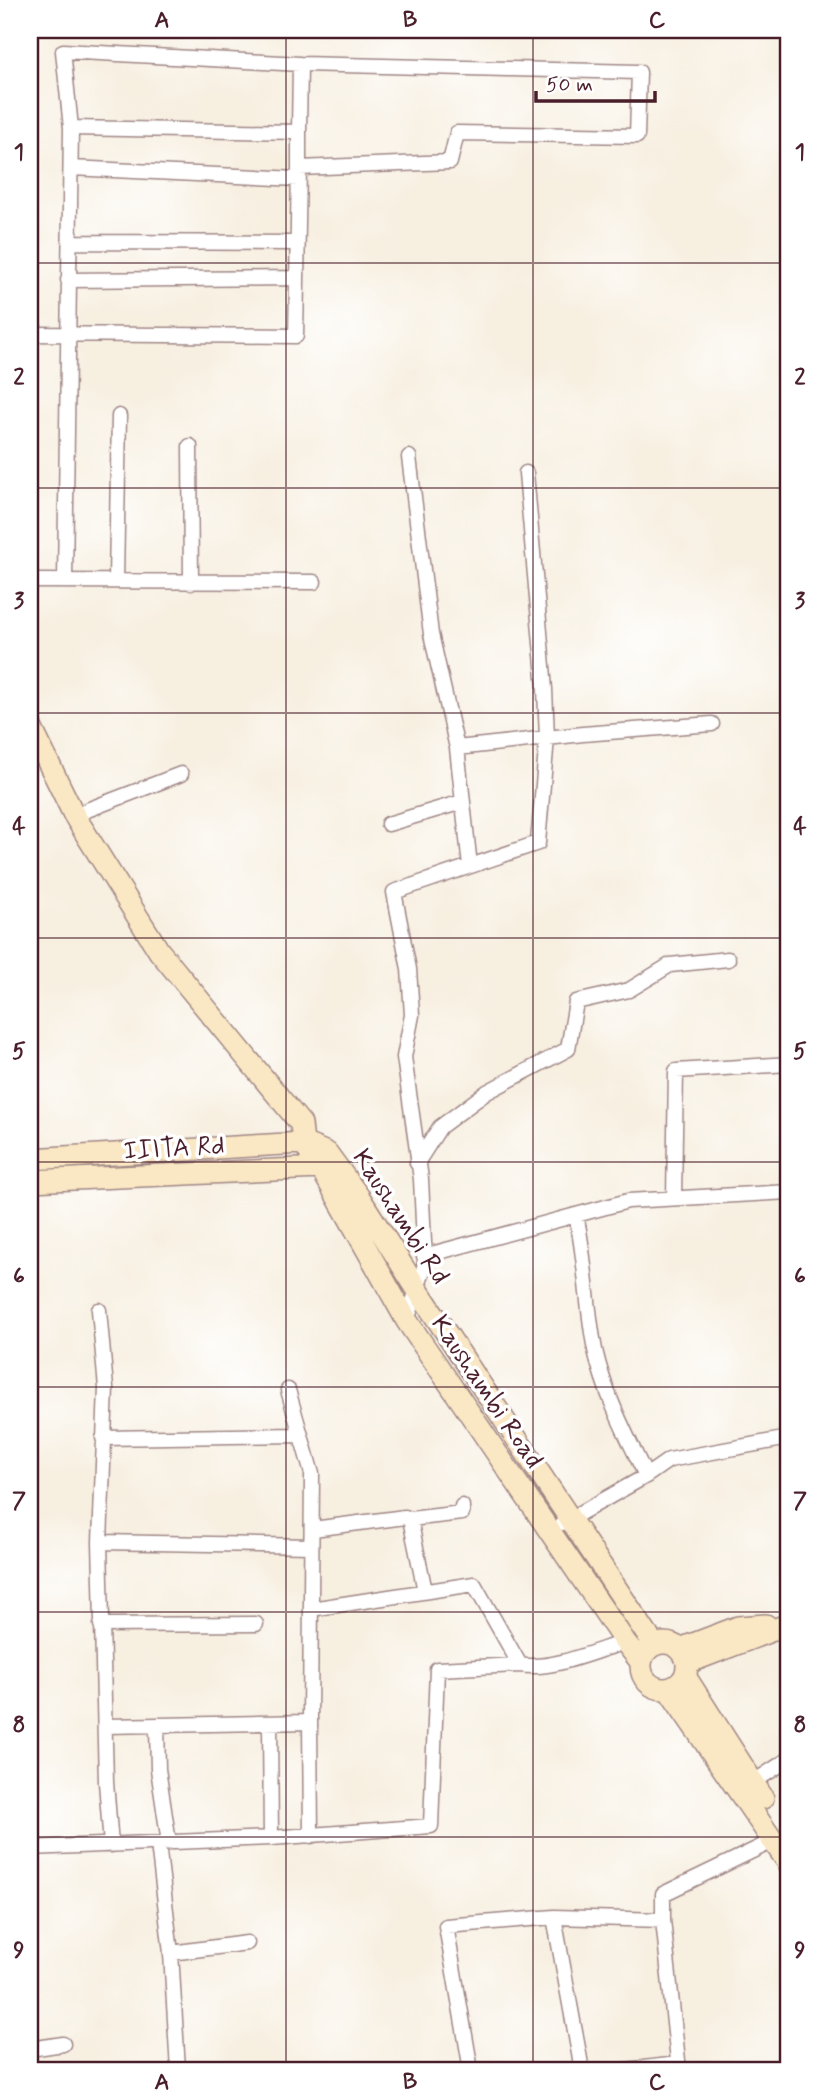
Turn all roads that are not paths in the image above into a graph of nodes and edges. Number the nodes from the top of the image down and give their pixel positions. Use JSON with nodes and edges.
{"nodes":[{"id":1,"x":300,"y":64,"type":"junction"},
{"id":2,"x":71,"y":128,"type":"junction"},
{"id":3,"x":299,"y":132,"type":"junction"},
{"id":4,"x":71,"y":168,"type":"junction"},
{"id":5,"x":299,"y":174,"type":"junction"},
{"id":6,"x":71,"y":242,"type":"junction"},
{"id":7,"x":297,"y":243,"type":"junction"},
{"id":8,"x":297,"y":278,"type":"junction"},
{"id":9,"x":68,"y":280,"type":"junction"},
{"id":10,"x":30,"y":334,"type":"edge"},
{"id":11,"x":68,"y":335,"type":"junction"},
{"id":12,"x":119,"y":416,"type":"dead end"},
{"id":13,"x":190,"y":446,"type":"dead end"},
{"id":14,"x":409,"y":457,"type":"dead end"},
{"id":15,"x":526,"y":473,"type":"dead end"},
{"id":16,"x":116,"y":580,"type":"junction"},
{"id":17,"x":30,"y":581,"type":"edge"},
{"id":18,"x":65,"y":581,"type":"junction"},
{"id":19,"x":314,"y":582,"type":"dead end"},
{"id":20,"x":191,"y":583,"type":"junction"},
{"id":21,"x":712,"y":724,"type":"dead end"},
{"id":22,"x":30,"y":725,"type":"edge"},
{"id":23,"x":547,"y":738,"type":"junction"},
{"id":24,"x":457,"y":748,"type":"junction"},
{"id":25,"x":181,"y":774,"type":"dead end"},
{"id":26,"x":462,"y":802,"type":"junction"},
{"id":27,"x":74,"y":815,"type":"junction"},
{"id":28,"x":388,"y":824,"type":"dead end"},
{"id":29,"x":470,"y":866,"type":"junction"},
{"id":30,"x":728,"y":959,"type":"dead end"},
{"id":31,"x":789,"y":1064,"type":"edge"},
{"id":32,"x":303,"y":1143,"type":"junction"},
{"id":33,"x":30,"y":1159,"type":"edge"},
{"id":34,"x":417,"y":1164,"type":"junction"},
{"id":35,"x":321,"y":1168,"type":"junction"},
{"id":36,"x":30,"y":1181,"type":"edge"},
{"id":37,"x":789,"y":1192,"type":"edge"},
{"id":38,"x":674,"y":1198,"type":"junction"},
{"id":39,"x":576,"y":1215,"type":"junction"},
{"id":40,"x":424,"y":1256,"type":"junction"},
{"id":41,"x":417,"y":1289,"type":"junction"},
{"id":42,"x":99,"y":1310,"type":"dead end"},
{"id":43,"x":407,"y":1321,"type":"junction"},
{"id":44,"x":288,"y":1390,"type":"dead end"},
{"id":45,"x":301,"y":1435,"type":"junction"},
{"id":46,"x":103,"y":1438,"type":"junction"},
{"id":47,"x":789,"y":1438,"type":"edge"},
{"id":48,"x":646,"y":1476,"type":"junction"},
{"id":49,"x":462,"y":1506,"type":"dead end"},
{"id":50,"x":312,"y":1519,"type":"junction"},
{"id":51,"x":410,"y":1519,"type":"junction"},
{"id":52,"x":570,"y":1519,"type":"junction"},
{"id":53,"x":550,"y":1531,"type":"junction"},
{"id":54,"x":100,"y":1542,"type":"junction"},
{"id":55,"x":311,"y":1546,"type":"junction"},
{"id":56,"x":425,"y":1591,"type":"junction"},
{"id":57,"x":311,"y":1609,"type":"junction"},
{"id":58,"x":256,"y":1624,"type":"dead end"},
{"id":59,"x":101,"y":1625,"type":"junction"},
{"id":60,"x":784,"y":1625,"type":"edge"},
{"id":61,"x":625,"y":1642,"type":"junction"},
{"id":62,"x":648,"y":1653,"type":"junction"},
{"id":63,"x":520,"y":1665,"type":"junction"},
{"id":64,"x":680,"y":1669,"type":"junction"},
{"id":65,"x":310,"y":1722,"type":"junction"},
{"id":66,"x":270,"y":1723,"type":"junction"},
{"id":67,"x":106,"y":1726,"type":"junction"},
{"id":68,"x":157,"y":1726,"type":"junction"},
{"id":69,"x":789,"y":1759,"type":"edge"},
{"id":70,"x":752,"y":1783,"type":"junction"},
{"id":71,"x":311,"y":1836,"type":"junction"},
{"id":72,"x":271,"y":1838,"type":"junction"},
{"id":73,"x":781,"y":1839,"type":"edge"},
{"id":74,"x":164,"y":1844,"type":"junction"},
{"id":75,"x":111,"y":1845,"type":"junction"},
{"id":76,"x":30,"y":1848,"type":"edge"},
{"id":77,"x":789,"y":1864,"type":"edge"},
{"id":78,"x":554,"y":1917,"type":"junction"},
{"id":79,"x":663,"y":1920,"type":"junction"},
{"id":80,"x":247,"y":1943,"type":"dead end"},
{"id":81,"x":171,"y":1953,"type":"junction"},
{"id":82,"x":63,"y":2044,"type":"dead end"},
{"id":83,"x":30,"y":2049,"type":"edge"},
{"id":84,"x":678,"y":2067,"type":"edge"},
{"id":85,"x":178,"y":2070,"type":"edge"},
{"id":86,"x":471,"y":2070,"type":"edge"},
{"id":87,"x":582,"y":2070,"type":"edge"},
{"id":88,"x":626,"y":2070,"type":"edge"}],
"edges":[{"from":1,"to":2,"type":"street"},
{"from":1,"to":3,"type":"street"},
{"from":1,"to":5,"type":"street"},
{"from":2,"to":3,"type":"street"},
{"from":2,"to":4,"type":"street"},
{"from":3,"to":5,"type":"street"},
{"from":4,"to":5,"type":"street"},
{"from":4,"to":6,"type":"street"},
{"from":5,"to":7,"type":"street"},
{"from":6,"to":7,"type":"street"},
{"from":6,"to":9,"type":"street"},
{"from":7,"to":8,"type":"street"},
{"from":8,"to":9,"type":"street"},
{"from":8,"to":11,"type":"street"},
{"from":9,"to":11,"type":"street"},
{"from":10,"to":11,"type":"street"},
{"from":11,"to":18,"type":"street"},
{"from":12,"to":16,"type":"street"},
{"from":13,"to":20,"type":"street"},
{"from":14,"to":24,"type":"street"},
{"from":15,"to":23,"type":"street"},
{"from":16,"to":18,"type":"street"},
{"from":16,"to":20,"type":"street"},
{"from":17,"to":18,"type":"street"},
{"from":19,"to":20,"type":"street"},
{"from":21,"to":23,"type":"street"},
{"from":22,"to":27,"type":"main road","name":"Kaushambi Road"},
{"from":23,"to":24,"type":"street"},
{"from":23,"to":29,"type":"street"},
{"from":24,"to":26,"type":"street"},
{"from":25,"to":27,"type":"street"},
{"from":26,"to":28,"type":"street"},
{"from":26,"to":29,"type":"street"},
{"from":27,"to":32,"type":"main road","name":"Kaushambi Road"},
{"from":29,"to":34,"type":"street"},
{"from":30,"to":34,"type":"street"},
{"from":31,"to":38,"type":"street"},
{"from":32,"to":33,"type":"main road","name":"IIITA Rd"},
{"from":32,"to":35,"type":"main road","name":"Kaushambi Road"},
{"from":32,"to":41,"type":"main road","name":"Kaushambi Rd"},
{"from":34,"to":40,"type":"street"},
{"from":35,"to":36,"type":"main road","name":"IIITA Rd"},
{"from":35,"to":43,"type":"main road","name":"Kaushambi Road"},
{"from":37,"to":38,"type":"street"},
{"from":38,"to":39,"type":"street"},
{"from":39,"to":40,"type":"street"},
{"from":39,"to":48,"type":"street"},
{"from":40,"to":41,"type":"street"},
{"from":41,"to":43,"type":"street"},
{"from":41,"to":52,"type":"main road","name":"Kaushambi Rd"},
{"from":42,"to":46,"type":"street"},
{"from":43,"to":53,"type":"main road","name":"Kaushambi Road"},
{"from":44,"to":45,"type":"street"},
{"from":45,"to":46,"type":"street"},
{"from":45,"to":50,"type":"street"},
{"from":46,"to":54,"type":"street"},
{"from":47,"to":48,"type":"street"},
{"from":48,"to":52,"type":"street"},
{"from":49,"to":51,"type":"street"},
{"from":50,"to":51,"type":"street"},
{"from":50,"to":55,"type":"street"},
{"from":51,"to":56,"type":"street"},
{"from":52,"to":53,"type":"street"},
{"from":52,"to":62,"type":"main road","name":"Kaushambi Rd"},
{"from":53,"to":61,"type":"main road","name":"Kaushambi Road"},
{"from":54,"to":55,"type":"street"},
{"from":54,"to":59,"type":"street"},
{"from":55,"to":57,"type":"street"},
{"from":56,"to":57,"type":"street"},
{"from":56,"to":63,"type":"street"},
{"from":57,"to":65,"type":"street"},
{"from":58,"to":59,"type":"street"},
{"from":59,"to":67,"type":"street"},
{"from":60,"to":64,"type":"main road"},
{"from":61,"to":62,"type":"main road","name":"Kaushambi Road"},
{"from":61,"to":63,"type":"street"},
{"from":62,"to":64,"type":"main road"},
{"from":62,"to":64,"type":"main road"},
{"from":63,"to":71,"type":"street"},
{"from":64,"to":70,"type":"main road"},
{"from":64,"to":73,"type":"main road"},
{"from":65,"to":66,"type":"street"},
{"from":65,"to":71,"type":"street"},
{"from":66,"to":68,"type":"street"},
{"from":66,"to":72,"type":"street"},
{"from":67,"to":68,"type":"street"},
{"from":67,"to":75,"type":"street"},
{"from":68,"to":74,"type":"street"},
{"from":69,"to":70,"type":"street"},
{"from":70,"to":73,"type":"main road"},
{"from":71,"to":72,"type":"street"},
{"from":72,"to":74,"type":"street"},
{"from":73,"to":77,"type":"main road"},
{"from":73,"to":79,"type":"street"},
{"from":74,"to":75,"type":"street"},
{"from":74,"to":81,"type":"street"},
{"from":75,"to":76,"type":"street"},
{"from":78,"to":79,"type":"street"},
{"from":78,"to":86,"type":"street"},
{"from":78,"to":87,"type":"street"},
{"from":79,"to":84,"type":"street"},
{"from":80,"to":81,"type":"street"},
{"from":81,"to":85,"type":"street"},
{"from":82,"to":83,"type":"street"},
{"from":84,"to":88,"type":"street"}]}
